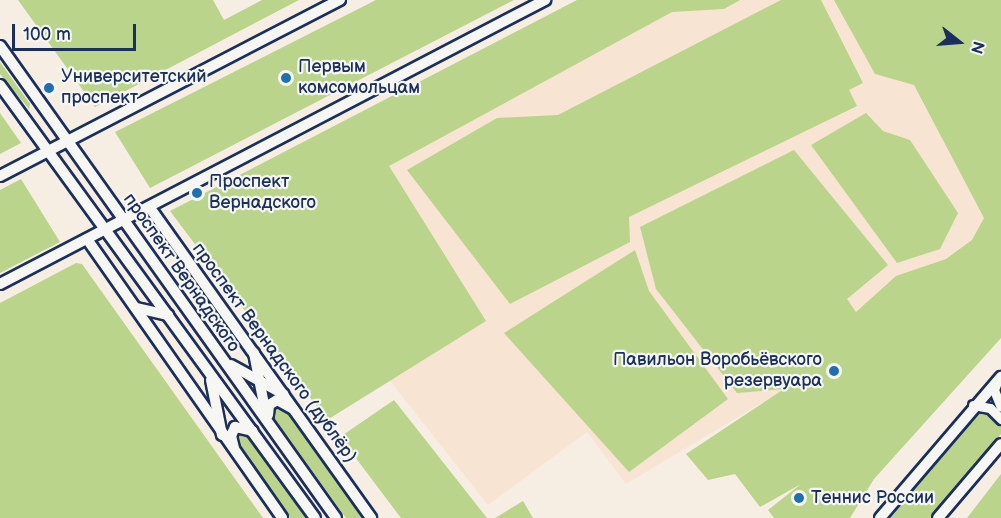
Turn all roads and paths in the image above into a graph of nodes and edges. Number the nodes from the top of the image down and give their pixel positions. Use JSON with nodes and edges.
{"nodes":[{"id":1,"x":340,"y":0,"type":"edge"},
{"id":2,"x":545,"y":0,"type":"edge"},
{"id":3,"x":0,"y":46,"type":"edge"},
{"id":4,"x":0,"y":85,"type":"edge"},
{"id":5,"x":69,"y":142,"type":"junction"},
{"id":6,"x":47,"y":151,"type":"junction"},
{"id":7,"x":0,"y":176,"type":"edge"},
{"id":8,"x":150,"y":208,"type":"junction"},
{"id":9,"x":124,"y":222,"type":"junction"},
{"id":10,"x":104,"y":230,"type":"junction"},
{"id":11,"x":87,"y":239,"type":"junction"},
{"id":12,"x":0,"y":284,"type":"edge"},
{"id":13,"x":137,"y":308,"type":"junction"},
{"id":14,"x":168,"y":315,"type":"junction"},
{"id":15,"x":253,"y":350,"type":"junction"},
{"id":16,"x":220,"y":355,"type":"junction"},
{"id":17,"x":206,"y":369,"type":"junction"},
{"id":18,"x":999,"y":378,"type":"edge"},
{"id":19,"x":260,"y":383,"type":"junction"},
{"id":20,"x":288,"y":396,"type":"junction"},
{"id":21,"x":973,"y":405,"type":"junction"},
{"id":22,"x":1001,"y":407,"type":"edge"},
{"id":23,"x":296,"y":413,"type":"junction"},
{"id":24,"x":1001,"y":419,"type":"edge"},
{"id":25,"x":269,"y":424,"type":"junction"},
{"id":26,"x":253,"y":431,"type":"junction"},
{"id":27,"x":222,"y":437,"type":"junction"},
{"id":28,"x":1001,"y":444,"type":"edge"},
{"id":29,"x":236,"y":454,"type":"junction"},
{"id":30,"x":282,"y":518,"type":"edge"},
{"id":31,"x":315,"y":518,"type":"edge"},
{"id":32,"x":336,"y":518,"type":"edge"},
{"id":33,"x":371,"y":518,"type":"edge"},
{"id":34,"x":880,"y":518,"type":"edge"},
{"id":35,"x":938,"y":518,"type":"edge"}],
"edges":[{"from":1,"to":5,"type":"main road"},
{"from":2,"to":8,"type":"main road"},
{"from":3,"to":5,"type":"main road","name":"проспект Вернадского"},
{"from":4,"to":6,"type":"main road","name":"проспект Вернадского"},
{"from":5,"to":6,"type":"main road"},
{"from":5,"to":9,"type":"main road","name":"проспект Вернадского"},
{"from":6,"to":7,"type":"main road"},
{"from":6,"to":10,"type":"main road","name":"проспект Вернадского"},
{"from":8,"to":9,"type":"main road"},
{"from":8,"to":15,"type":"main road","name":"проспект Вернадского (дублёр)"},
{"from":9,"to":10,"type":"main road"},
{"from":9,"to":16,"type":"main road","name":"проспект Вернадского"},
{"from":10,"to":11,"type":"main road"},
{"from":10,"to":14,"type":"main road","name":"проспект Вернадского"},
{"from":11,"to":12,"type":"main road"},
{"from":11,"to":13,"type":"main road"},
{"from":13,"to":14,"type":"main road"},
{"from":13,"to":27,"type":"main road"},
{"from":14,"to":17,"type":"main road","name":"проспект Вернадского"},
{"from":15,"to":19,"type":"main road"},
{"from":15,"to":20,"type":"main road","name":"проспект Вернадского (дублёр)"},
{"from":16,"to":19,"type":"main road"},
{"from":16,"to":25,"type":"main road","name":"проспект Вернадского"},
{"from":17,"to":26,"type":"main road","name":"проспект Вернадского"},
{"from":17,"to":27,"type":"main road"},
{"from":18,"to":21,"type":"main road"},
{"from":18,"to":22,"type":"street"},
{"from":19,"to":20,"type":"main road"},
{"from":19,"to":25,"type":"main road"},
{"from":20,"to":23,"type":"main road","name":"проспект Вернадского (дублёр)"},
{"from":21,"to":24,"type":"street"},
{"from":21,"to":34,"type":"main road"},
{"from":23,"to":25,"type":"main road"},
{"from":23,"to":33,"type":"main road","name":"проспект Вернадского (дублёр)"},
{"from":25,"to":32,"type":"main road","name":"проспект Вернадского"},
{"from":26,"to":29,"type":"main road"},
{"from":26,"to":31,"type":"main road","name":"проспект Вернадского"},
{"from":27,"to":29,"type":"main road"},
{"from":28,"to":35,"type":"main road"},
{"from":29,"to":30,"type":"main road"}]}
